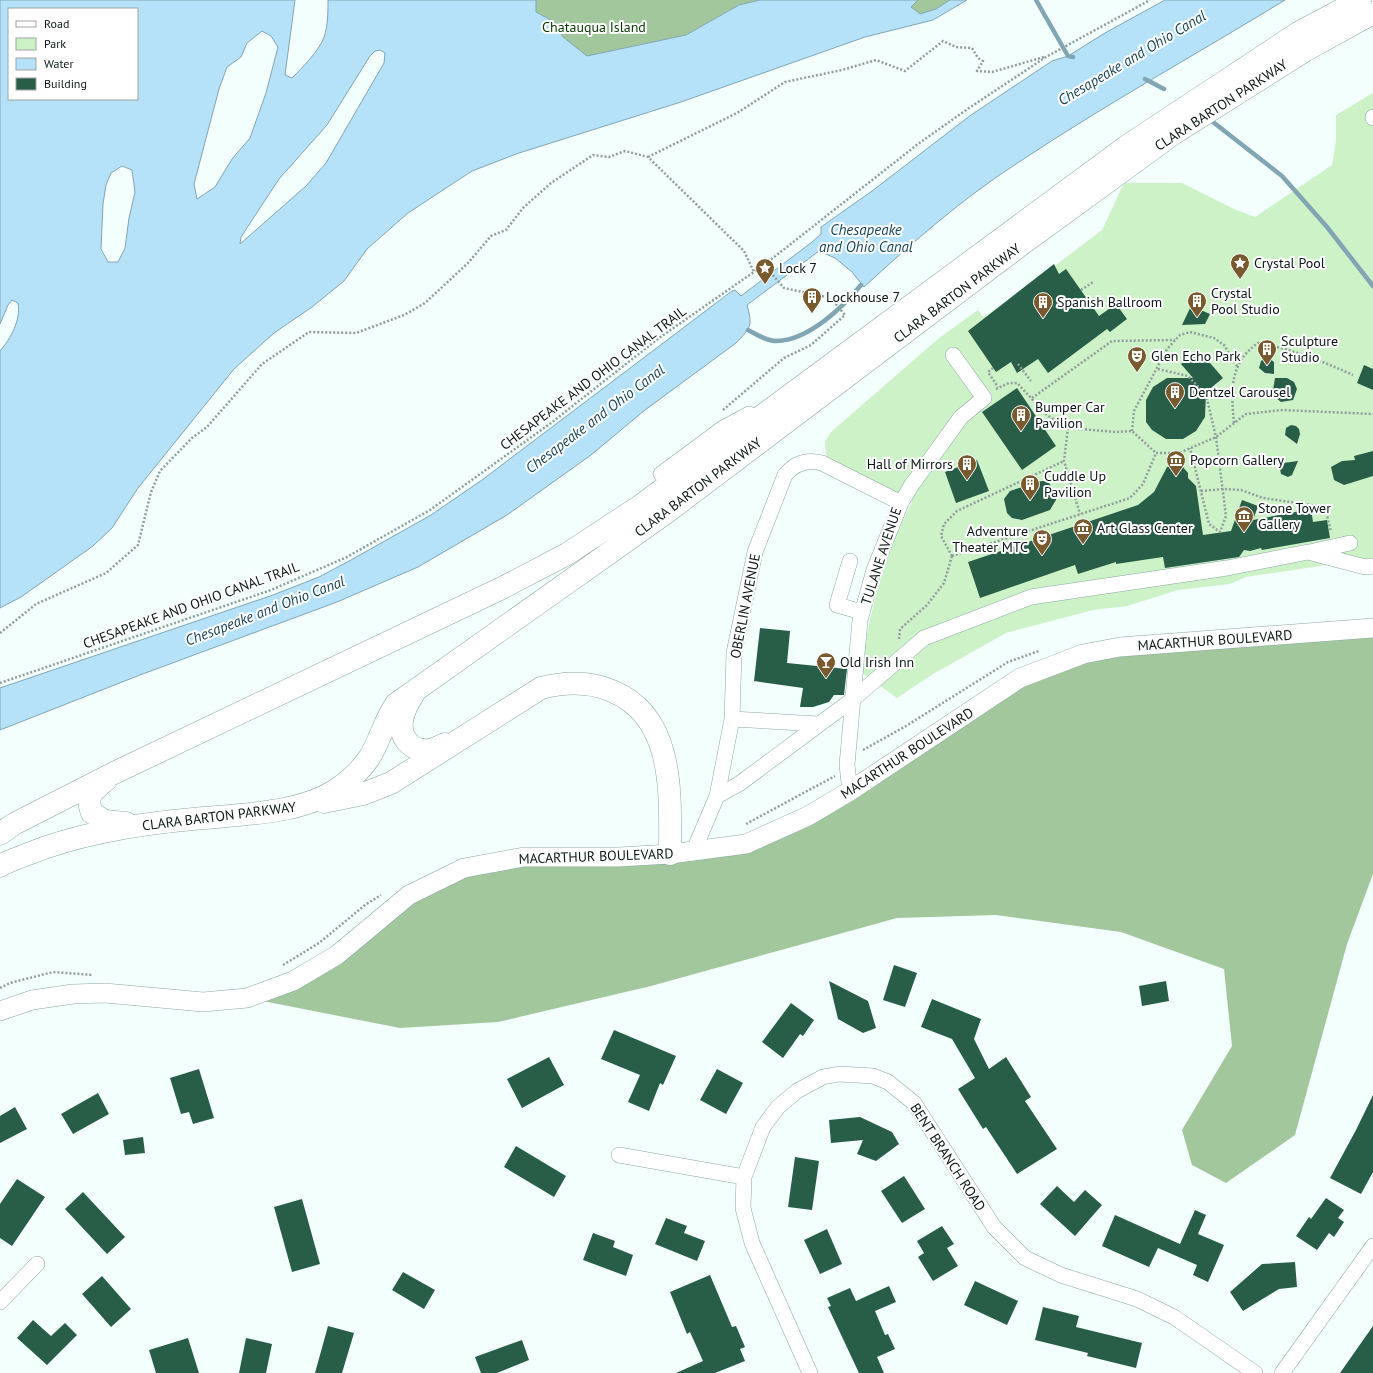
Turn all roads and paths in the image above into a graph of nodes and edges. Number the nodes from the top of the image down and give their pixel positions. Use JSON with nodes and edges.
{"nodes":[{"id":1,"x":1150,"y":0,"type":"edge"},
{"id":2,"x":1360,"y":0,"type":"edge"},
{"id":3,"x":1373,"y":13,"type":"edge"},
{"id":4,"x":1046,"y":57,"type":"junction"},
{"id":5,"x":648,"y":157,"type":"junction"},
{"id":6,"x":764,"y":265,"type":"junction"},
{"id":7,"x":754,"y":272,"type":"junction"},
{"id":8,"x":1093,"y":282,"type":"dead end"},
{"id":9,"x":1081,"y":290,"type":"dead end"},
{"id":10,"x":1176,"y":340,"type":"junction"},
{"id":11,"x":953,"y":355,"type":"dead end"},
{"id":12,"x":1018,"y":364,"type":"dead end"},
{"id":13,"x":1237,"y":366,"type":"junction"},
{"id":14,"x":993,"y":368,"type":"dead end"},
{"id":15,"x":1158,"y":369,"type":"junction"},
{"id":16,"x":1353,"y":375,"type":"dead end"},
{"id":17,"x":1031,"y":381,"type":"dead end"},
{"id":18,"x":998,"y":387,"type":"junction"},
{"id":19,"x":792,"y":396,"type":"junction"},
{"id":20,"x":984,"y":398,"type":"junction"},
{"id":21,"x":1032,"y":398,"type":"junction"},
{"id":22,"x":722,"y":410,"type":"dead end"},
{"id":23,"x":749,"y":414,"type":"joint"},
{"id":24,"x":1373,"y":414,"type":"edge"},
{"id":25,"x":1234,"y":423,"type":"junction"},
{"id":26,"x":1068,"y":428,"type":"junction"},
{"id":27,"x":1132,"y":431,"type":"junction"},
{"id":28,"x":1216,"y":437,"type":"junction"},
{"id":29,"x":1190,"y":448,"type":"junction"},
{"id":30,"x":1156,"y":453,"type":"junction"},
{"id":31,"x":1064,"y":461,"type":"junction"},
{"id":32,"x":822,"y":464,"type":"joint"},
{"id":33,"x":661,"y":474,"type":"joint"},
{"id":34,"x":1222,"y":489,"type":"junction"},
{"id":35,"x":1201,"y":491,"type":"junction"},
{"id":36,"x":901,"y":503,"type":"junction"},
{"id":37,"x":1080,"y":514,"type":"junction"},
{"id":38,"x":1350,"y":542,"type":"dead end"},
{"id":39,"x":1335,"y":546,"type":"junction"},
{"id":40,"x":1308,"y":552,"type":"junction"},
{"id":41,"x":567,"y":554,"type":"junction"},
{"id":42,"x":952,"y":556,"type":"junction"},
{"id":43,"x":850,"y":562,"type":"dead end"},
{"id":44,"x":1373,"y":566,"type":"edge"},
{"id":45,"x":862,"y":612,"type":"junction"},
{"id":46,"x":1373,"y":628,"type":"edge"},
{"id":47,"x":0,"y":633,"type":"edge"},
{"id":48,"x":897,"y":662,"type":"junction"},
{"id":49,"x":0,"y":683,"type":"edge"},
{"id":50,"x":416,"y":691,"type":"junction"},
{"id":51,"x":852,"y":700,"type":"junction"},
{"id":52,"x":732,"y":719,"type":"junction"},
{"id":53,"x":819,"y":724,"type":"junction"},
{"id":54,"x":459,"y":738,"type":"junction"},
{"id":55,"x":114,"y":773,"type":"junction"},
{"id":56,"x":838,"y":774,"type":"dead end"},
{"id":57,"x":850,"y":791,"type":"junction"},
{"id":58,"x":717,"y":796,"type":"junction"},
{"id":59,"x":303,"y":805,"type":"junction"},
{"id":60,"x":145,"y":825,"type":"junction"},
{"id":61,"x":744,"y":825,"type":"dead end"},
{"id":62,"x":0,"y":834,"type":"edge"},
{"id":63,"x":694,"y":850,"type":"junction"},
{"id":64,"x":670,"y":854,"type":"junction"},
{"id":65,"x":0,"y":866,"type":"edge"},
{"id":66,"x":384,"y":893,"type":"dead end"},
{"id":67,"x":279,"y":968,"type":"dead end"},
{"id":68,"x":101,"y":976,"type":"dead end"},
{"id":69,"x":0,"y":988,"type":"edge"},
{"id":70,"x":0,"y":1011,"type":"edge"},
{"id":71,"x":619,"y":1155,"type":"dead end"},
{"id":72,"x":744,"y":1177,"type":"junction"},
{"id":73,"x":1373,"y":1246,"type":"edge"},
{"id":74,"x":37,"y":1264,"type":"dead end"},
{"id":75,"x":0,"y":1302,"type":"edge"},
{"id":76,"x":810,"y":1373,"type":"edge"},
{"id":77,"x":1255,"y":1373,"type":"edge"},
{"id":78,"x":1282,"y":1373,"type":"edge"}],
"edges":[{"from":1,"to":4,"type":"path","name":"CHESAPEAKE AND OHIO CANAL TRAIL"},
{"from":2,"to":19,"type":"highway","name":"CLARA BARTON PARKWAY"},
{"from":3,"to":50,"type":"highway","name":"CLARA BARTON PARKWAY"},
{"from":4,"to":5,"type":"path"},
{"from":4,"to":6,"type":"path","name":"CHESAPEAKE AND OHIO CANAL TRAIL"},
{"from":5,"to":7,"type":"path"},
{"from":5,"to":47,"type":"path"},
{"from":6,"to":7,"type":"path","name":"CHESAPEAKE AND OHIO CANAL TRAIL"},
{"from":6,"to":22,"type":"path"},
{"from":7,"to":49,"type":"path","name":"CHESAPEAKE AND OHIO CANAL TRAIL"},
{"from":8,"to":9,"type":"path"},
{"from":10,"to":13,"type":"path"},
{"from":10,"to":15,"type":"path"},
{"from":10,"to":21,"type":"path"},
{"from":11,"to":20,"type":"street"},
{"from":12,"to":17,"type":"path"},
{"from":13,"to":16,"type":"path"},
{"from":13,"to":25,"type":"path"},
{"from":14,"to":18,"type":"path"},
{"from":15,"to":27,"type":"path"},
{"from":15,"to":28,"type":"path"},
{"from":18,"to":20,"type":"path"},
{"from":18,"to":21,"type":"path"},
{"from":19,"to":23,"type":"highway"},
{"from":19,"to":41,"type":"highway","name":"CLARA BARTON PARKWAY"},
{"from":20,"to":36,"type":"street"},
{"from":21,"to":26,"type":"path"},
{"from":23,"to":33,"type":"street"},
{"from":24,"to":25,"type":"path"},
{"from":25,"to":28,"type":"path"},
{"from":26,"to":27,"type":"path"},
{"from":26,"to":31,"type":"path"},
{"from":27,"to":30,"type":"path"},
{"from":28,"to":29,"type":"path"},
{"from":28,"to":34,"type":"path"},
{"from":29,"to":30,"type":"path"},
{"from":29,"to":35,"type":"path"},
{"from":30,"to":37,"type":"path"},
{"from":31,"to":37,"type":"path"},
{"from":31,"to":42,"type":"path"},
{"from":32,"to":36,"type":"street","name":"TULANE AVENUE"},
{"from":32,"to":52,"type":"street","name":"OBERLIN AVENUE"},
{"from":33,"to":41,"type":"highway"},
{"from":34,"to":35,"type":"path"},
{"from":34,"to":35,"type":"path"},
{"from":34,"to":39,"type":"path"},
{"from":36,"to":45,"type":"street","name":"TULANE AVENUE"},
{"from":37,"to":42,"type":"path"},
{"from":38,"to":39,"type":"street"},
{"from":39,"to":40,"type":"street"},
{"from":40,"to":44,"type":"street"},
{"from":40,"to":48,"type":"street"},
{"from":41,"to":55,"type":"highway","name":"CLARA BARTON PARKWAY"},
{"from":42,"to":48,"type":"path"},
{"from":43,"to":45,"type":"street"},
{"from":45,"to":51,"type":"street","name":"TULANE AVENUE"},
{"from":46,"to":57,"type":"main road","name":"MACARTHUR BOULEVARD"},
{"from":48,"to":51,"type":"street"},
{"from":50,"to":54,"type":"highway"},
{"from":50,"to":59,"type":"highway","name":"CLARA BARTON PARKWAY"},
{"from":51,"to":53,"type":"street"},
{"from":51,"to":57,"type":"street","name":"TULANE AVENUE"},
{"from":52,"to":53,"type":"street"},
{"from":52,"to":58,"type":"street","name":"OBERLIN AVENUE"},
{"from":53,"to":58,"type":"street"},
{"from":54,"to":59,"type":"highway"},
{"from":54,"to":64,"type":"highway"},
{"from":55,"to":60,"type":"highway"},
{"from":55,"to":62,"type":"highway","name":"CLARA BARTON PARKWAY"},
{"from":56,"to":61,"type":"path"},
{"from":57,"to":63,"type":"main road","name":"MACARTHUR BOULEVARD"},
{"from":58,"to":63,"type":"street","name":"OBERLIN AVENUE"},
{"from":59,"to":60,"type":"highway","name":"CLARA BARTON PARKWAY"},
{"from":60,"to":65,"type":"highway","name":"CLARA BARTON PARKWAY"},
{"from":63,"to":64,"type":"main road","name":"MACARTHUR BOULEVARD"},
{"from":64,"to":70,"type":"main road","name":"MACARTHUR BOULEVARD"},
{"from":66,"to":67,"type":"path"},
{"from":68,"to":69,"type":"path"},
{"from":71,"to":72,"type":"street"},
{"from":72,"to":76,"type":"street","name":"BENT BRANCH ROAD"},
{"from":72,"to":77,"type":"street","name":"BENT BRANCH ROAD"},
{"from":73,"to":78,"type":"street"},
{"from":74,"to":75,"type":"street"}]}
